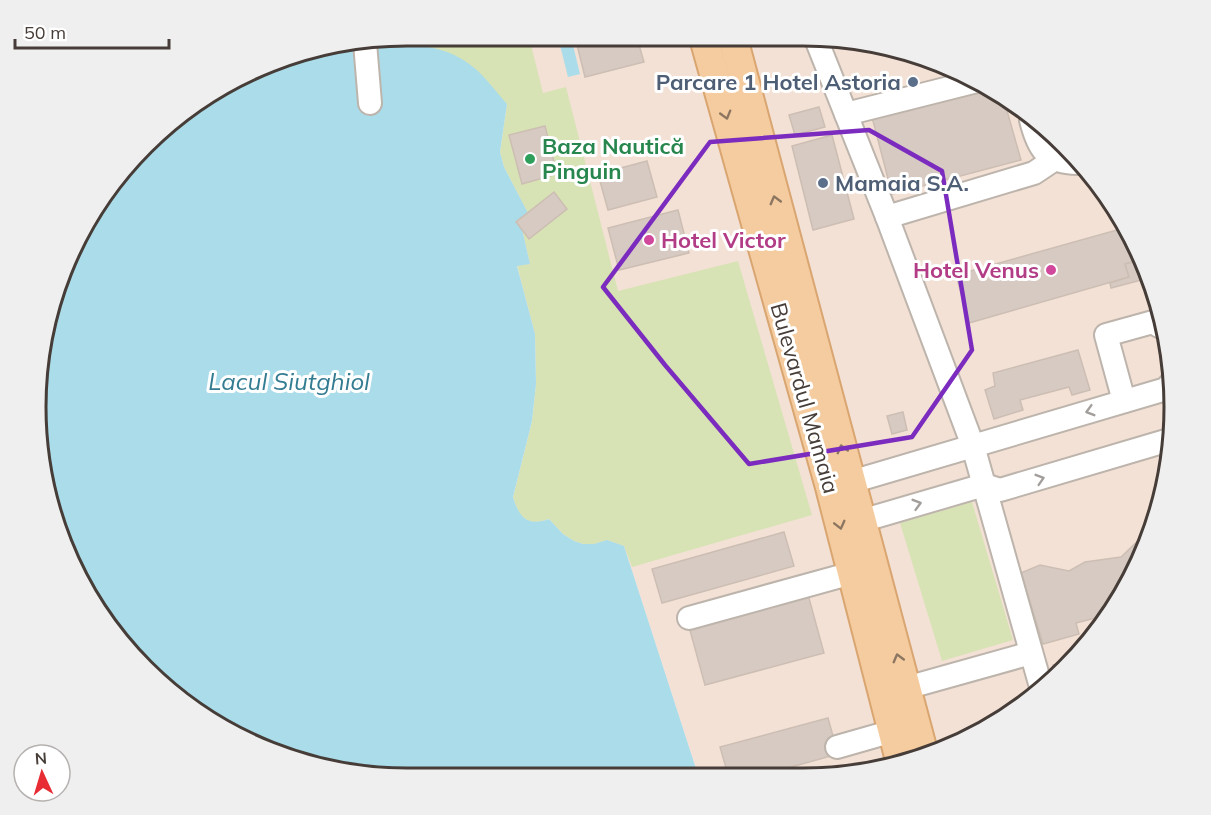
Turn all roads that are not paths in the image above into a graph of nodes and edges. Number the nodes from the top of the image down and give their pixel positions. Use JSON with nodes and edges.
{"nodes":[{"id":1,"x":706,"y":46,"type":"edge"},
{"id":2,"x":735,"y":46,"type":"edge"},
{"id":3,"x":819,"y":47,"type":"edge"},
{"id":4,"x":366,"y":49,"type":"edge"},
{"id":5,"x":964,"y":84,"type":"edge"},
{"id":6,"x":370,"y":104,"type":"dead end"},
{"id":7,"x":846,"y":114,"type":"junction"},
{"id":8,"x":1033,"y":129,"type":"edge"},
{"id":9,"x":1055,"y":159,"type":"junction"},
{"id":10,"x":1069,"y":163,"type":"edge"},
{"id":11,"x":887,"y":218,"type":"junction"},
{"id":12,"x":1154,"y":323,"type":"edge"},
{"id":13,"x":1164,"y":389,"type":"edge"},
{"id":14,"x":1124,"y":401,"type":"junction"},
{"id":15,"x":1163,"y":442,"type":"edge"},
{"id":16,"x":973,"y":446,"type":"junction"},
{"id":17,"x":851,"y":482,"type":"junction"},
{"id":18,"x":984,"y":485,"type":"junction"},
{"id":19,"x":861,"y":520,"type":"junction"},
{"id":20,"x":852,"y":573,"type":"junction"},
{"id":21,"x":689,"y":618,"type":"dead end"},
{"id":22,"x":1031,"y":653,"type":"junction"},
{"id":23,"x":1039,"y":681,"type":"edge"},
{"id":24,"x":906,"y":688,"type":"junction"},
{"id":25,"x":893,"y":731,"type":"junction"},
{"id":26,"x":837,"y":747,"type":"dead end"},
{"id":27,"x":922,"y":748,"type":"edge"},
{"id":28,"x":899,"y":755,"type":"edge"}],
"edges":[{"from":1,"to":20,"type":"main road","name":"Bulevardul Mamaia","one_way":true},
{"from":17,"to":2,"type":"main road","name":"Bulevardul Mamaia","one_way":true},
{"from":3,"to":7,"type":"street"},
{"from":4,"to":6,"type":"street"},
{"from":5,"to":7,"type":"street"},
{"from":7,"to":11,"type":"street"},
{"from":8,"to":9,"type":"street"},
{"from":9,"to":10,"type":"street"},
{"from":9,"to":11,"type":"street"},
{"from":11,"to":16,"type":"street"},
{"from":12,"to":14,"type":"street"},
{"from":13,"to":14,"type":"street"},
{"from":14,"to":16,"type":"street","one_way":true},
{"from":18,"to":15,"type":"street","one_way":true},
{"from":16,"to":17,"type":"street"},
{"from":16,"to":18,"type":"street"},
{"from":17,"to":19,"type":"main road","name":"Bulevardul Mamaia"},
{"from":19,"to":18,"type":"street","one_way":true},
{"from":18,"to":22,"type":"street"},
{"from":24,"to":19,"type":"main road","name":"Bulevardul Mamaia","one_way":true},
{"from":20,"to":21,"type":"street"},
{"from":20,"to":25,"type":"main road","name":"Bulevardul Mamaia"},
{"from":22,"to":23,"type":"street"},
{"from":22,"to":24,"type":"street"},
{"from":24,"to":27,"type":"main road","name":"Bulevardul Mamaia"},
{"from":25,"to":26,"type":"street"},
{"from":25,"to":28,"type":"main road","name":"Bulevardul Mamaia"}]}
